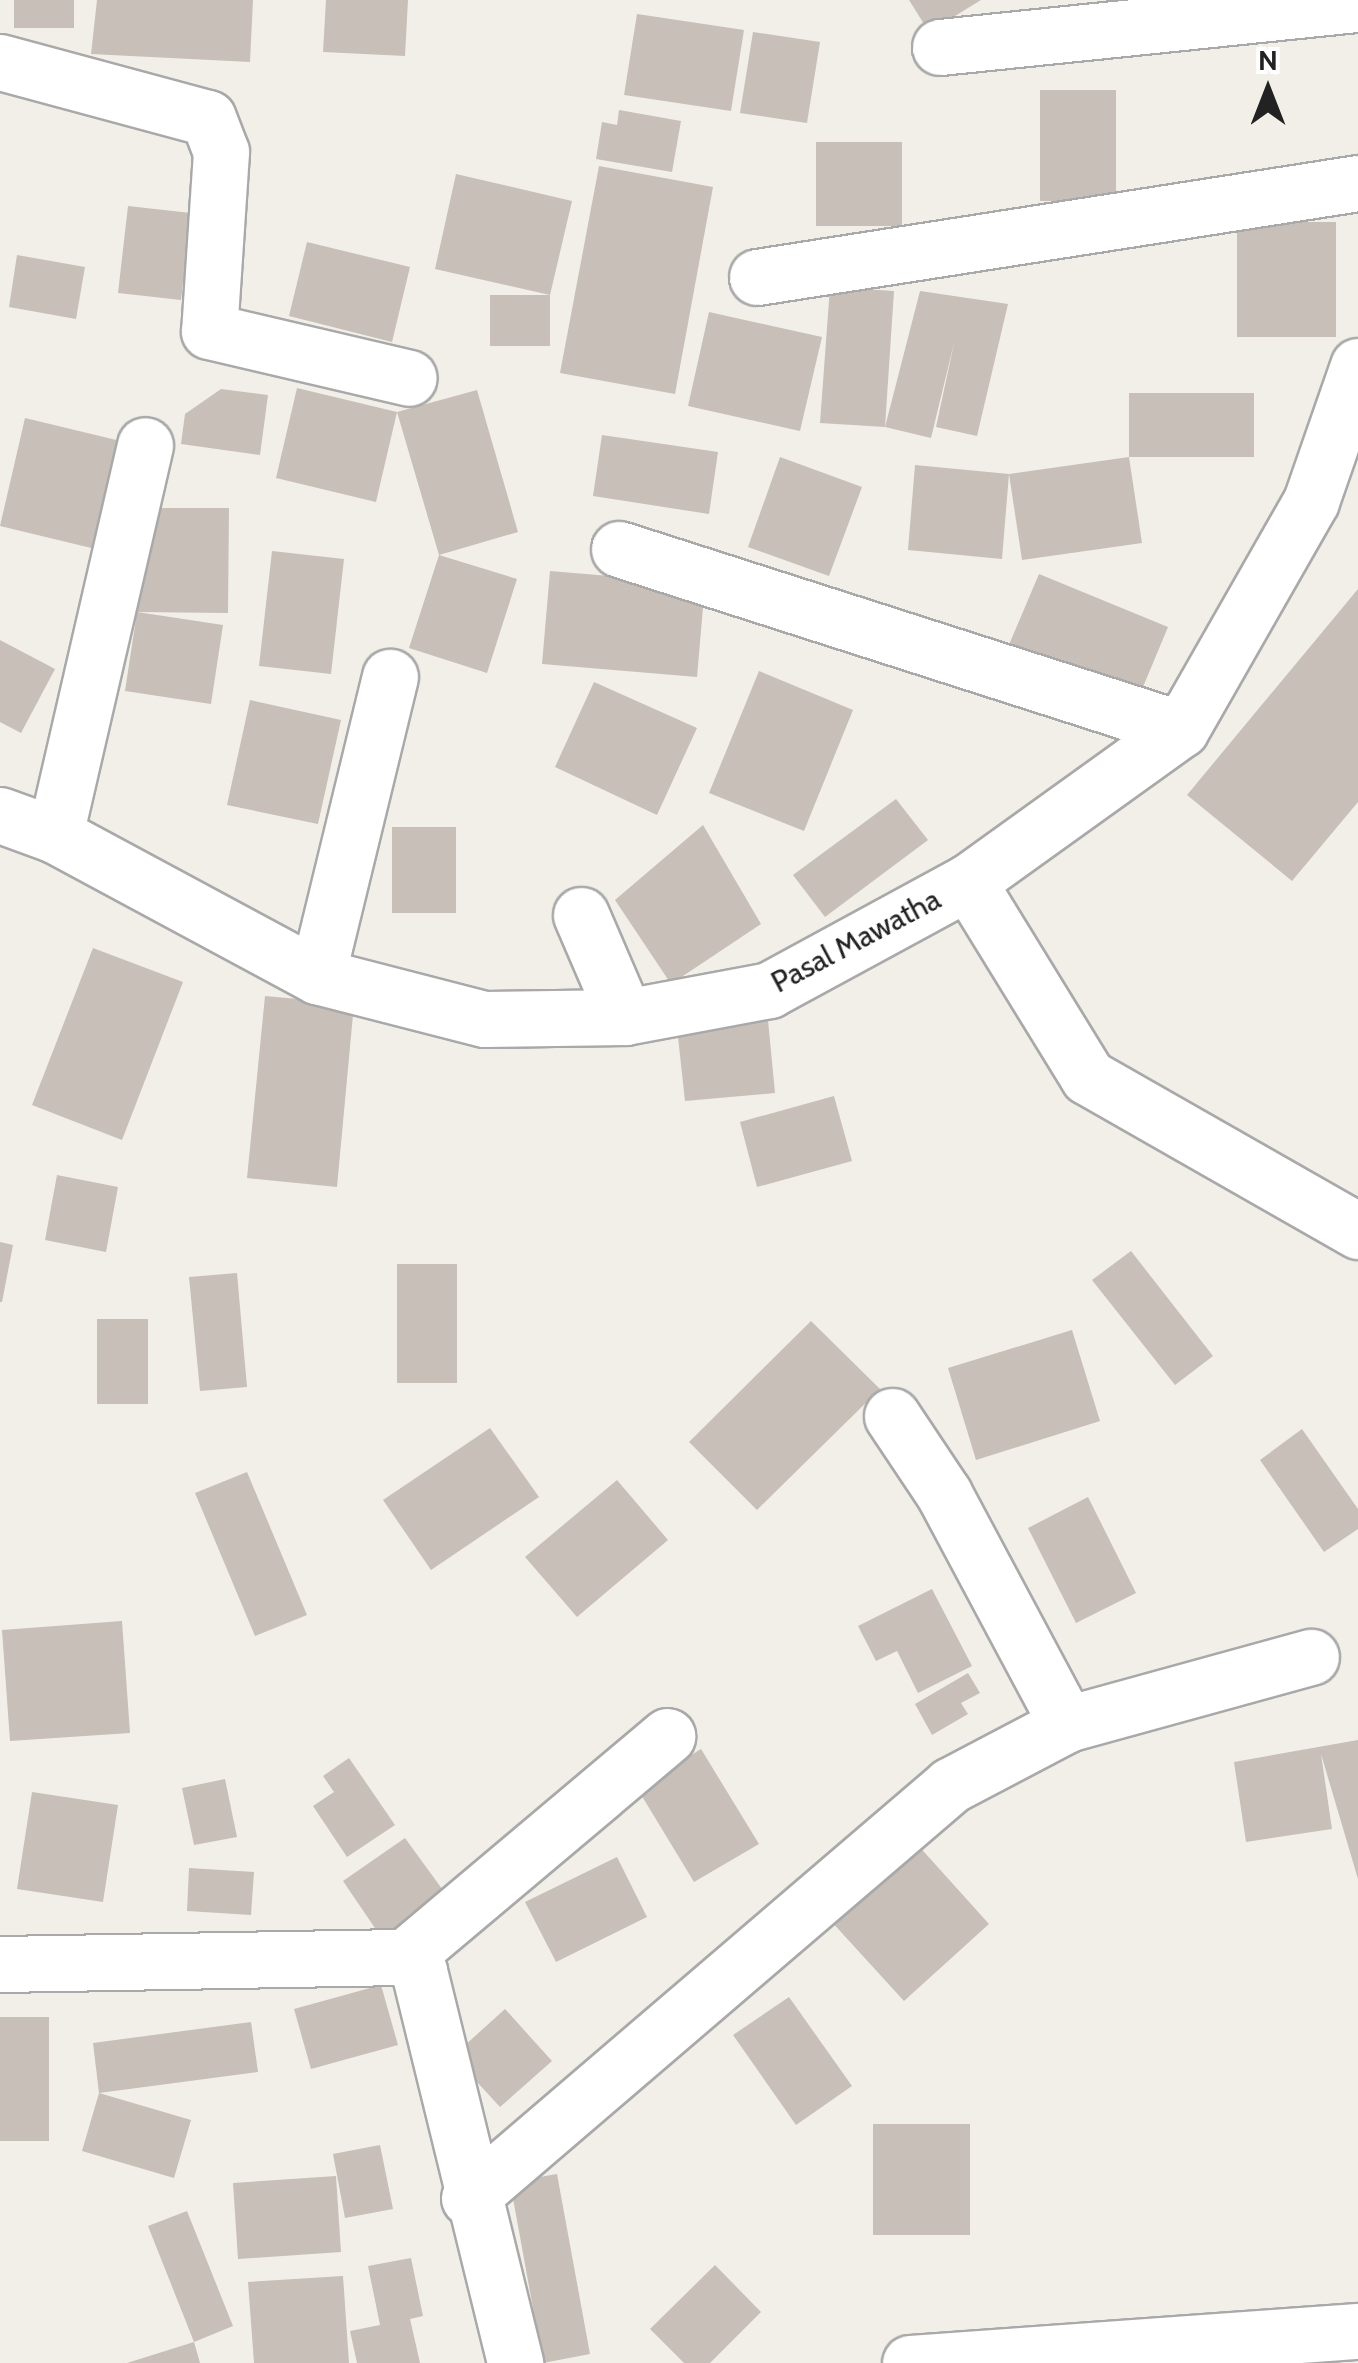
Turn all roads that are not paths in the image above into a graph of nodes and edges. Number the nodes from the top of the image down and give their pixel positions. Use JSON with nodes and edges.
{"nodes":[{"id":1,"x":1358,"y":4,"type":"edge"},
{"id":2,"x":940,"y":47,"type":"dead end"},
{"id":3,"x":0,"y":62,"type":"edge"},
{"id":4,"x":1358,"y":183,"type":"edge"},
{"id":5,"x":757,"y":277,"type":"dead end"},
{"id":6,"x":1358,"y":366,"type":"edge"},
{"id":7,"x":408,"y":378,"type":"dead end"},
{"id":8,"x":145,"y":445,"type":"dead end"},
{"id":9,"x":619,"y":549,"type":"dead end"},
{"id":10,"x":390,"y":677,"type":"dead end"},
{"id":11,"x":1181,"y":729,"type":"junction"},
{"id":12,"x":0,"y":815,"type":"edge"},
{"id":13,"x":55,"y":835,"type":"junction"},
{"id":14,"x":968,"y":882,"type":"junction"},
{"id":15,"x":580,"y":915,"type":"dead end"},
{"id":16,"x":316,"y":976,"type":"junction"},
{"id":17,"x":625,"y":1017,"type":"junction"},
{"id":18,"x":1358,"y":1231,"type":"edge"},
{"id":19,"x":892,"y":1416,"type":"dead end"},
{"id":20,"x":1311,"y":1656,"type":"dead end"},
{"id":21,"x":1067,"y":1724,"type":"junction"},
{"id":22,"x":667,"y":1736,"type":"dead end"},
{"id":23,"x":406,"y":1958,"type":"junction"},
{"id":24,"x":0,"y":1964,"type":"edge"},
{"id":25,"x":469,"y":2198,"type":"junction"},
{"id":26,"x":1358,"y":2331,"type":"edge"},
{"id":27,"x":515,"y":2363,"type":"edge"},
{"id":28,"x":910,"y":2363,"type":"edge"}],
"edges":[{"from":1,"to":2,"type":"street"},
{"from":3,"to":7,"type":"street"},
{"from":4,"to":5,"type":"street"},
{"from":6,"to":11,"type":"street","name":"Pasal Mawatha"},
{"from":8,"to":13,"type":"street"},
{"from":9,"to":11,"type":"street"},
{"from":10,"to":16,"type":"street"},
{"from":11,"to":14,"type":"street","name":"Pasal Mawatha"},
{"from":12,"to":13,"type":"street","name":"Pasal Mawatha"},
{"from":13,"to":16,"type":"street","name":"Pasal Mawatha"},
{"from":14,"to":17,"type":"street","name":"Pasal Mawatha"},
{"from":14,"to":18,"type":"street"},
{"from":15,"to":17,"type":"street"},
{"from":16,"to":17,"type":"street","name":"Pasal Mawatha"},
{"from":19,"to":21,"type":"street"},
{"from":20,"to":21,"type":"street"},
{"from":21,"to":25,"type":"street"},
{"from":22,"to":23,"type":"street"},
{"from":23,"to":24,"type":"street"},
{"from":23,"to":25,"type":"street"},
{"from":25,"to":27,"type":"street"},
{"from":26,"to":28,"type":"street"}]}
